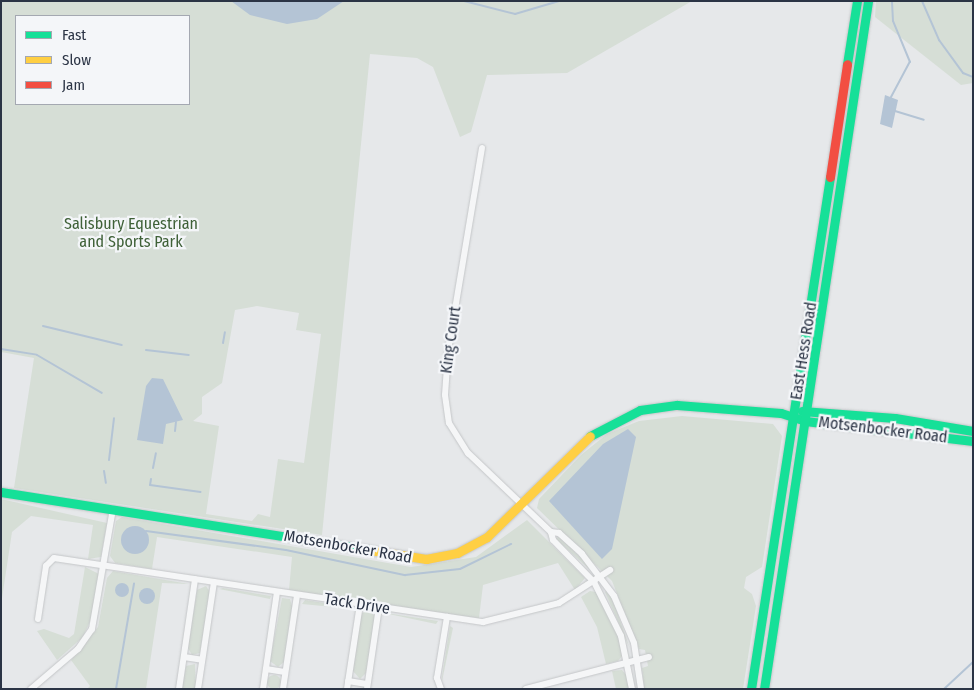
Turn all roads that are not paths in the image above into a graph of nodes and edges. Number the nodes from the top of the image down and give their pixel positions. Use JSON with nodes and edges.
{"nodes":[{"id":1,"x":857,"y":1,"type":"edge"},
{"id":2,"x":868,"y":1,"type":"edge"},
{"id":3,"x":482,"y":148,"type":"dead end"},
{"id":4,"x":807,"y":409,"type":"junction"},
{"id":5,"x":794,"y":415,"type":"junction"},
{"id":6,"x":805,"y":421,"type":"junction"},
{"id":7,"x":973,"y":431,"type":"edge"},
{"id":8,"x":973,"y":441,"type":"edge"},
{"id":9,"x":1,"y":492,"type":"edge"},
{"id":10,"x":521,"y":505,"type":"junction"},
{"id":11,"x":114,"y":509,"type":"junction"},
{"id":12,"x":551,"y":532,"type":"junction"},
{"id":13,"x":105,"y":566,"type":"junction"},
{"id":14,"x":610,"y":570,"type":"dead end"},
{"id":15,"x":602,"y":577,"type":"junction"},
{"id":16,"x":195,"y":579,"type":"junction"},
{"id":17,"x":214,"y":582,"type":"junction"},
{"id":18,"x":594,"y":582,"type":"junction"},
{"id":19,"x":278,"y":592,"type":"junction"},
{"id":20,"x":297,"y":595,"type":"junction"},
{"id":21,"x":360,"y":604,"type":"junction"},
{"id":22,"x":379,"y":607,"type":"junction"},
{"id":23,"x":447,"y":618,"type":"junction"},
{"id":24,"x":38,"y":619,"type":"dead end"},
{"id":25,"x":184,"y":657,"type":"junction"},
{"id":26,"x":649,"y":657,"type":"dead end"},
{"id":27,"x":202,"y":660,"type":"junction"},
{"id":28,"x":638,"y":660,"type":"junction"},
{"id":29,"x":629,"y":662,"type":"junction"},
{"id":30,"x":266,"y":669,"type":"junction"},
{"id":31,"x":285,"y":672,"type":"junction"},
{"id":32,"x":348,"y":685,"type":"edge"},
{"id":33,"x":367,"y":687,"type":"edge"},
{"id":34,"x":439,"y":688,"type":"edge"},
{"id":35,"x":31,"y":689,"type":"edge"},
{"id":36,"x":179,"y":689,"type":"edge"},
{"id":37,"x":198,"y":689,"type":"edge"},
{"id":38,"x":263,"y":689,"type":"edge"},
{"id":39,"x":283,"y":689,"type":"edge"},
{"id":40,"x":526,"y":689,"type":"edge"},
{"id":41,"x":632,"y":689,"type":"edge"},
{"id":42,"x":641,"y":689,"type":"edge"},
{"id":43,"x":752,"y":689,"type":"edge"},
{"id":44,"x":764,"y":689,"type":"edge"}],
"edges":[{"from":1,"to":5,"type":"main road","name":"East Hess Road"},
{"from":2,"to":4,"type":"main road","name":"East Hess Road"},
{"from":3,"to":10,"type":"street","name":"King Court"},
{"from":4,"to":5,"type":"main road","name":"Motsenbocker Road"},
{"from":4,"to":6,"type":"main road","name":"East Hess Road"},
{"from":4,"to":7,"type":"main road","name":"Motsenbocker Road"},
{"from":5,"to":6,"type":"main road","name":"Motsenbocker Road"},
{"from":5,"to":10,"type":"main road","name":"Motsenbocker Road"},
{"from":5,"to":43,"type":"main road","name":"East Hess Road"},
{"from":6,"to":8,"type":"main road","name":"Motsenbocker Road"},
{"from":6,"to":44,"type":"main road","name":"East Hess Road"},
{"from":9,"to":11,"type":"main road","name":"Motsenbocker Road"},
{"from":10,"to":11,"type":"main road","name":"Motsenbocker Road"},
{"from":10,"to":12,"type":"street","name":"King Court"},
{"from":11,"to":13,"type":"street"},
{"from":12,"to":15,"type":"street"},
{"from":12,"to":18,"type":"street"},
{"from":13,"to":16,"type":"street","name":"Tack Drive"},
{"from":13,"to":24,"type":"street","name":"Tack Drive"},
{"from":13,"to":35,"type":"street"},
{"from":14,"to":15,"type":"street","name":"Tack Drive"},
{"from":15,"to":18,"type":"street","name":"Tack Drive"},
{"from":15,"to":28,"type":"street"},
{"from":16,"to":17,"type":"street","name":"Tack Drive"},
{"from":16,"to":25,"type":"street"},
{"from":17,"to":19,"type":"street","name":"Tack Drive"},
{"from":17,"to":27,"type":"street"},
{"from":18,"to":23,"type":"street","name":"Tack Drive"},
{"from":18,"to":29,"type":"street"},
{"from":19,"to":20,"type":"street","name":"Tack Drive"},
{"from":19,"to":30,"type":"street"},
{"from":20,"to":21,"type":"street","name":"Tack Drive"},
{"from":20,"to":31,"type":"street"},
{"from":21,"to":22,"type":"street","name":"Tack Drive"},
{"from":21,"to":32,"type":"street"},
{"from":22,"to":23,"type":"street","name":"Tack Drive"},
{"from":22,"to":33,"type":"street"},
{"from":23,"to":34,"type":"street"},
{"from":25,"to":27,"type":"street"},
{"from":25,"to":36,"type":"street"},
{"from":26,"to":28,"type":"street"},
{"from":27,"to":37,"type":"street"},
{"from":28,"to":29,"type":"street"},
{"from":28,"to":42,"type":"street"},
{"from":29,"to":40,"type":"street"},
{"from":29,"to":41,"type":"street"},
{"from":30,"to":31,"type":"street"},
{"from":30,"to":38,"type":"street"},
{"from":31,"to":39,"type":"street"},
{"from":32,"to":33,"type":"street"}]}
